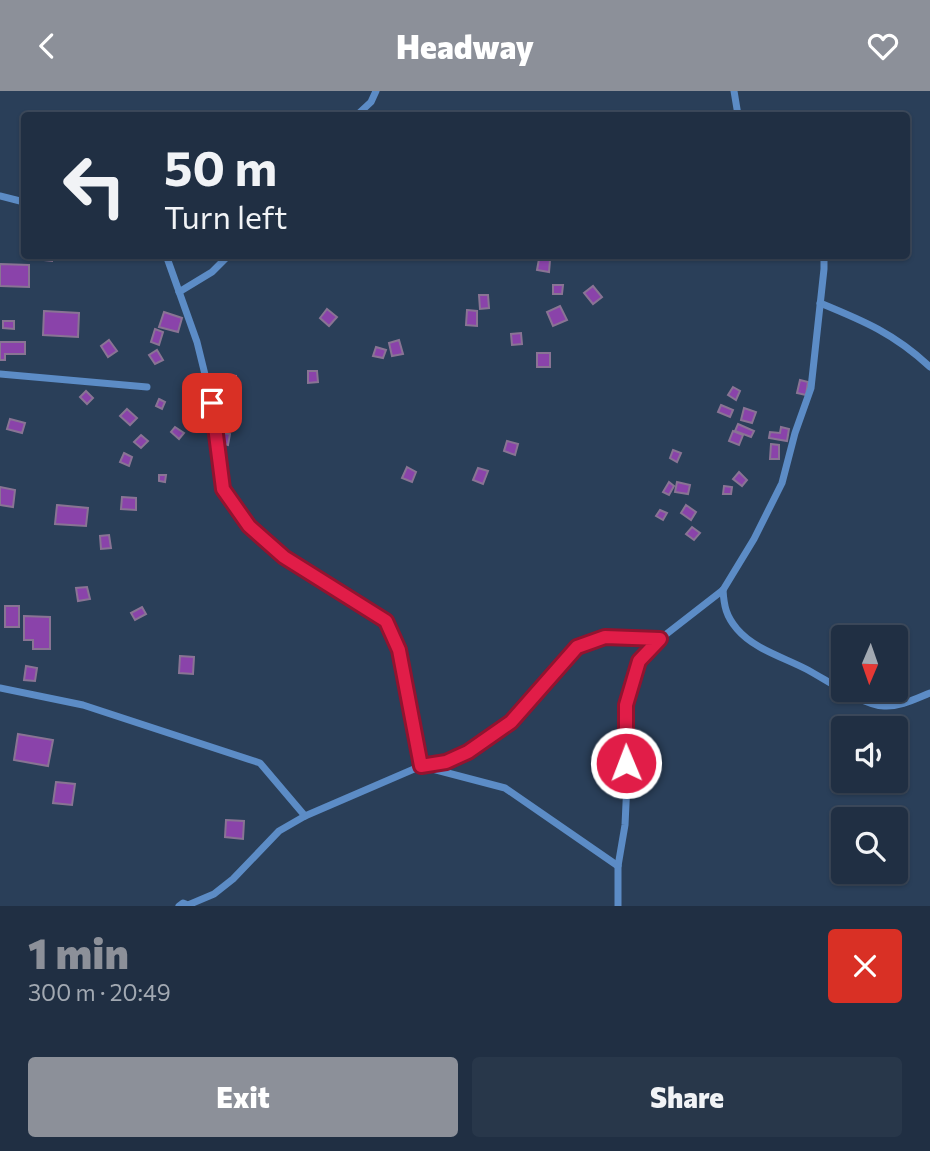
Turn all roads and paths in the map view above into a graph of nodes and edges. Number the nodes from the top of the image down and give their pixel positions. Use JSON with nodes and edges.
{"nodes":[{"id":1,"x":376,"y":91,"type":"edge"},
{"id":2,"x":734,"y":91,"type":"edge"},
{"id":3,"x":360,"y":112,"type":"edge"},
{"id":4,"x":738,"y":112,"type":"edge"},
{"id":5,"x":0,"y":196,"type":"edge"},
{"id":6,"x":21,"y":201,"type":"edge"},
{"id":7,"x":167,"y":259,"type":"edge"},
{"id":8,"x":225,"y":259,"type":"edge"},
{"id":9,"x":824,"y":259,"type":"edge"},
{"id":10,"x":178,"y":292,"type":"junction"},
{"id":11,"x":820,"y":303,"type":"junction"},
{"id":12,"x":930,"y":367,"type":"edge"},
{"id":13,"x":0,"y":374,"type":"edge"},
{"id":14,"x":147,"y":387,"type":"dead end"},
{"id":15,"x":723,"y":590,"type":"junction"},
{"id":16,"x":660,"y":639,"type":"junction"},
{"id":17,"x":0,"y":688,"type":"edge"},
{"id":18,"x":930,"y":693,"type":"edge"},
{"id":19,"x":421,"y":766,"type":"junction"},
{"id":20,"x":305,"y":815,"type":"junction"},
{"id":21,"x":618,"y":866,"type":"junction"},
{"id":22,"x":178,"y":906,"type":"edge"},
{"id":23,"x":618,"y":906,"type":"edge"}],
"edges":[{"from":1,"to":3,"type":"street"},
{"from":2,"to":4,"type":"street"},
{"from":5,"to":6,"type":"street"},
{"from":7,"to":10,"type":"street"},
{"from":8,"to":10,"type":"street"},
{"from":9,"to":11,"type":"street"},
{"from":10,"to":19,"type":"street"},
{"from":11,"to":12,"type":"street"},
{"from":11,"to":15,"type":"street"},
{"from":13,"to":14,"type":"street"},
{"from":15,"to":16,"type":"street"},
{"from":15,"to":18,"type":"street"},
{"from":16,"to":19,"type":"street"},
{"from":16,"to":21,"type":"street"},
{"from":17,"to":20,"type":"street"},
{"from":19,"to":20,"type":"street"},
{"from":19,"to":21,"type":"street"},
{"from":20,"to":22,"type":"street"},
{"from":21,"to":23,"type":"street"}]}
